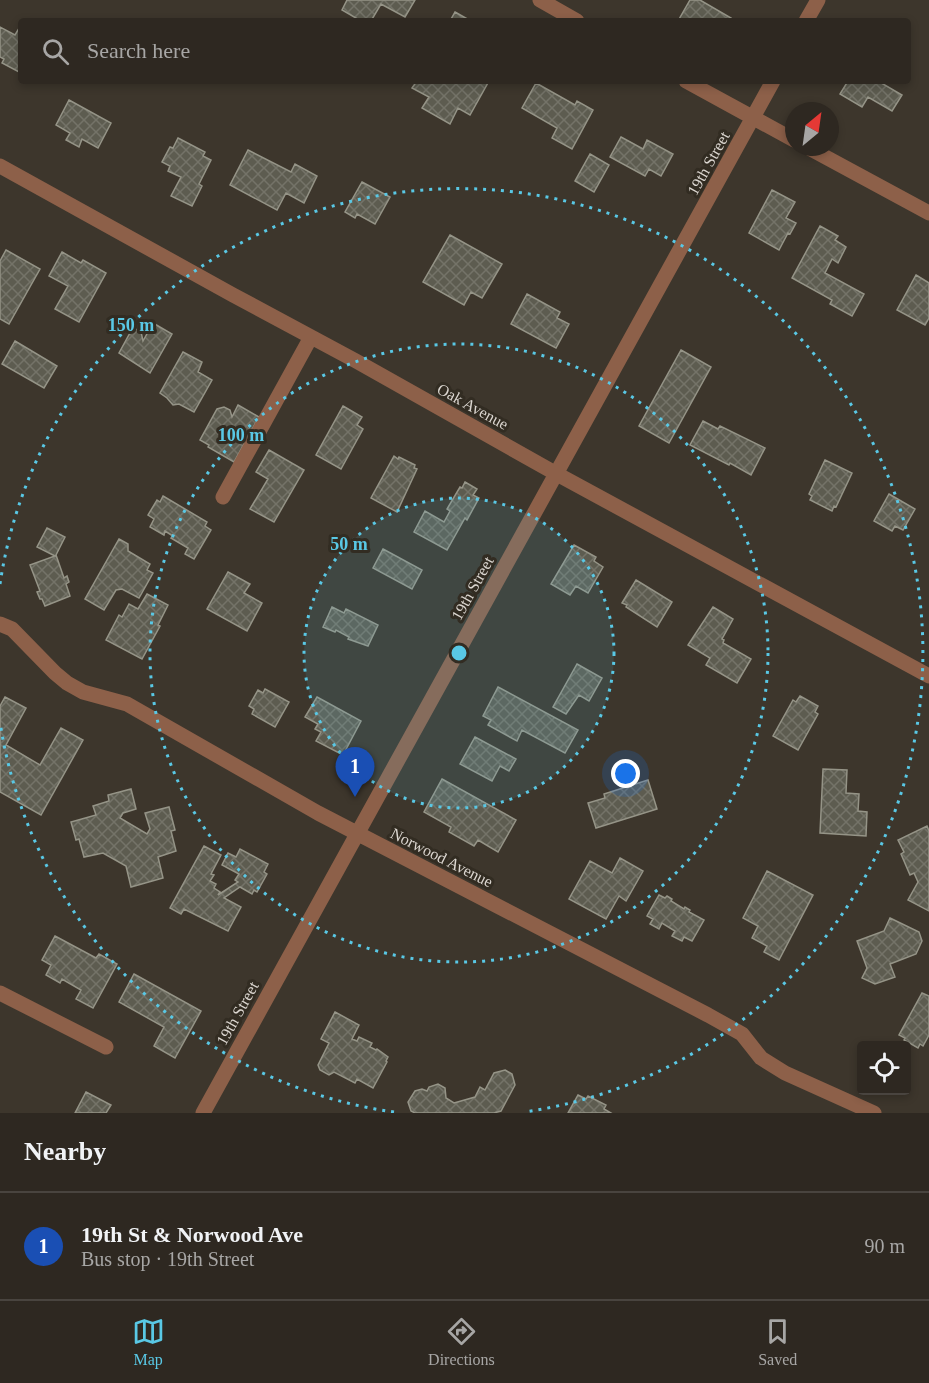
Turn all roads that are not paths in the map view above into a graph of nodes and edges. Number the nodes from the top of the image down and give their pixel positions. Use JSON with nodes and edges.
{"nodes":[{"id":1,"x":540,"y":0,"type":"edge"},
{"id":2,"x":818,"y":0,"type":"edge"},
{"id":3,"x":573,"y":18,"type":"edge"},
{"id":4,"x":808,"y":18,"type":"edge"},
{"id":5,"x":691,"y":84,"type":"edge"},
{"id":6,"x":771,"y":84,"type":"edge"},
{"id":7,"x":753,"y":118,"type":"junction"},
{"id":8,"x":785,"y":135,"type":"edge"},
{"id":9,"x":824,"y":156,"type":"edge"},
{"id":10,"x":0,"y":166,"type":"edge"},
{"id":11,"x":929,"y":213,"type":"edge"},
{"id":12,"x":311,"y":337,"type":"junction"},
{"id":13,"x":555,"y":473,"type":"junction"},
{"id":14,"x":222,"y":497,"type":"dead end"},
{"id":15,"x":0,"y":624,"type":"edge"},
{"id":16,"x":929,"y":676,"type":"edge"},
{"id":17,"x":357,"y":833,"type":"junction"},
{"id":18,"x":0,"y":993,"type":"edge"},
{"id":19,"x":106,"y":1047,"type":"dead end"},
{"id":20,"x":203,"y":1113,"type":"edge"},
{"id":21,"x":874,"y":1113,"type":"edge"}],
"edges":[{"from":1,"to":3,"type":"street"},
{"from":2,"to":4,"type":"street"},
{"from":5,"to":7,"type":"street"},
{"from":6,"to":7,"type":"street","name":"19th Street"},
{"from":7,"to":8,"type":"street"},
{"from":7,"to":13,"type":"street","name":"19th Street"},
{"from":9,"to":11,"type":"street"},
{"from":10,"to":12,"type":"street","name":"Oak Avenue"},
{"from":12,"to":13,"type":"street","name":"Oak Avenue"},
{"from":12,"to":14,"type":"street"},
{"from":13,"to":16,"type":"street","name":"Oak Avenue"},
{"from":13,"to":17,"type":"street","name":"19th Street"},
{"from":15,"to":17,"type":"street","name":"Norwood Avenue"},
{"from":17,"to":20,"type":"street","name":"19th Street"},
{"from":17,"to":21,"type":"street","name":"Norwood Avenue"},
{"from":18,"to":19,"type":"street"}]}
